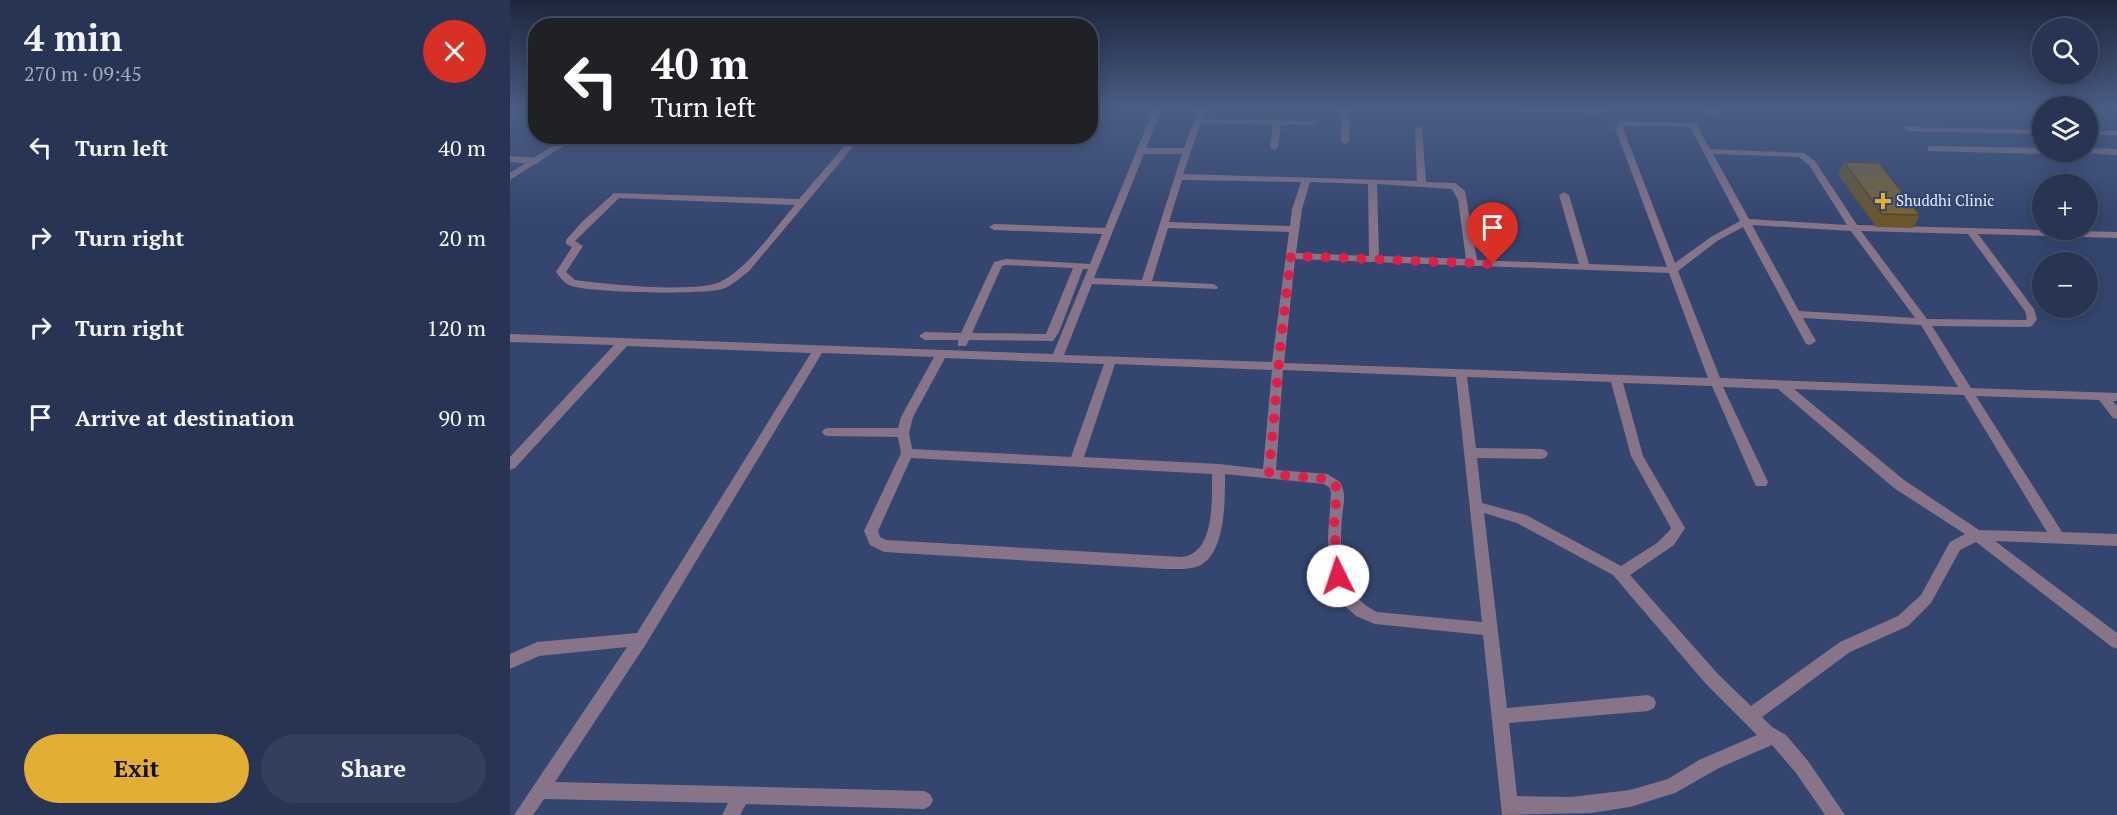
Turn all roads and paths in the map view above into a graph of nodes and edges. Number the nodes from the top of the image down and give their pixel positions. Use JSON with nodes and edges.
{"nodes":[{"id":1,"x":559,"y":146,"type":"edge"},
{"id":2,"x":849,"y":146,"type":"edge"},
{"id":3,"x":1142,"y":146,"type":"edge"},
{"id":4,"x":1189,"y":146,"type":"edge"},
{"id":5,"x":1420,"y":146,"type":"edge"},
{"id":6,"x":1627,"y":146,"type":"edge"},
{"id":7,"x":1703,"y":146,"type":"edge"},
{"id":8,"x":1931,"y":149,"type":"dead end"},
{"id":9,"x":1140,"y":151,"type":"junction"},
{"id":10,"x":1187,"y":151,"type":"junction"},
{"id":11,"x":1706,"y":151,"type":"junction"},
{"id":12,"x":2032,"y":151,"type":"edge"},
{"id":13,"x":2098,"y":151,"type":"edge"},
{"id":14,"x":2117,"y":152,"type":"edge"},
{"id":15,"x":510,"y":159,"type":"edge"},
{"id":16,"x":536,"y":161,"type":"junction"},
{"id":17,"x":510,"y":177,"type":"edge"},
{"id":18,"x":1178,"y":177,"type":"junction"},
{"id":19,"x":1306,"y":180,"type":"junction"},
{"id":20,"x":1372,"y":181,"type":"junction"},
{"id":21,"x":1422,"y":183,"type":"junction"},
{"id":22,"x":1564,"y":195,"type":"dead end"},
{"id":23,"x":801,"y":202,"type":"junction"},
{"id":24,"x":1745,"y":222,"type":"junction"},
{"id":25,"x":1164,"y":225,"type":"junction"},
{"id":26,"x":994,"y":227,"type":"dead end"},
{"id":27,"x":1295,"y":228,"type":"junction"},
{"id":28,"x":1854,"y":228,"type":"junction"},
{"id":29,"x":1970,"y":230,"type":"junction"},
{"id":30,"x":1107,"y":231,"type":"junction"},
{"id":31,"x":2117,"y":235,"type":"edge"},
{"id":32,"x":1291,"y":256,"type":"junction"},
{"id":33,"x":1374,"y":259,"type":"junction"},
{"id":34,"x":1472,"y":263,"type":"junction"},
{"id":35,"x":1079,"y":266,"type":"junction"},
{"id":36,"x":1093,"y":266,"type":"junction"},
{"id":37,"x":1585,"y":267,"type":"junction"},
{"id":38,"x":1673,"y":270,"type":"junction"},
{"id":39,"x":1087,"y":280,"type":"junction"},
{"id":40,"x":1146,"y":284,"type":"junction"},
{"id":41,"x":1213,"y":287,"type":"dead end"},
{"id":42,"x":1795,"y":314,"type":"junction"},
{"id":43,"x":1924,"y":322,"type":"junction"},
{"id":44,"x":925,"y":336,"type":"dead end"},
{"id":45,"x":965,"y":337,"type":"junction"},
{"id":46,"x":510,"y":338,"type":"edge"},
{"id":47,"x":1810,"y":341,"type":"dead end"},
{"id":48,"x":624,"y":342,"type":"junction"},
{"id":49,"x":819,"y":349,"type":"junction"},
{"id":50,"x":948,"y":354,"type":"junction"},
{"id":51,"x":1057,"y":358,"type":"junction"},
{"id":52,"x":1112,"y":360,"type":"junction"},
{"id":53,"x":1278,"y":366,"type":"junction"},
{"id":54,"x":1461,"y":373,"type":"junction"},
{"id":55,"x":1616,"y":379,"type":"junction"},
{"id":56,"x":1716,"y":383,"type":"junction"},
{"id":57,"x":1781,"y":385,"type":"junction"},
{"id":58,"x":1967,"y":391,"type":"junction"},
{"id":59,"x":2103,"y":397,"type":"junction"},
{"id":60,"x":2117,"y":397,"type":"edge"},
{"id":61,"x":2117,"y":415,"type":"edge"},
{"id":62,"x":828,"y":432,"type":"dead end"},
{"id":63,"x":903,"y":433,"type":"junction"},
{"id":64,"x":907,"y":453,"type":"junction"},
{"id":65,"x":1470,"y":453,"type":"junction"},
{"id":66,"x":1542,"y":454,"type":"dead end"},
{"id":67,"x":1076,"y":462,"type":"junction"},
{"id":68,"x":510,"y":465,"type":"edge"},
{"id":69,"x":1219,"y":469,"type":"junction"},
{"id":70,"x":1269,"y":474,"type":"junction"},
{"id":71,"x":1761,"y":482,"type":"dead end"},
{"id":72,"x":1476,"y":506,"type":"junction"},
{"id":73,"x":1977,"y":534,"type":"junction"},
{"id":74,"x":2058,"y":538,"type":"junction"},
{"id":75,"x":2117,"y":540,"type":"edge"},
{"id":76,"x":1621,"y":574,"type":"junction"},
{"id":77,"x":1490,"y":629,"type":"junction"},
{"id":78,"x":641,"y":639,"type":"junction"},
{"id":79,"x":2117,"y":642,"type":"edge"},
{"id":80,"x":510,"y":662,"type":"edge"},
{"id":81,"x":1647,"y":703,"type":"dead end"},
{"id":82,"x":1500,"y":716,"type":"junction"},
{"id":83,"x":1750,"y":716,"type":"junction"},
{"id":84,"x":1773,"y":737,"type":"junction"},
{"id":85,"x":540,"y":790,"type":"junction"},
{"id":86,"x":741,"y":795,"type":"junction"},
{"id":87,"x":924,"y":800,"type":"dead end"},
{"id":88,"x":1510,"y":810,"type":"edge"},
{"id":89,"x":523,"y":815,"type":"edge"},
{"id":90,"x":731,"y":815,"type":"edge"},
{"id":91,"x":1836,"y":815,"type":"edge"}],
"edges":[{"from":1,"to":16,"type":"street"},
{"from":2,"to":23,"type":"street"},
{"from":3,"to":9,"type":"street"},
{"from":4,"to":10,"type":"street"},
{"from":5,"to":21,"type":"street"},
{"from":6,"to":38,"type":"street"},
{"from":7,"to":11,"type":"street"},
{"from":8,"to":12,"type":"street"},
{"from":9,"to":10,"type":"street"},
{"from":9,"to":30,"type":"street"},
{"from":10,"to":18,"type":"street"},
{"from":11,"to":24,"type":"street"},
{"from":11,"to":28,"type":"street"},
{"from":13,"to":14,"type":"street"},
{"from":15,"to":16,"type":"street"},
{"from":16,"to":17,"type":"street"},
{"from":18,"to":19,"type":"street"},
{"from":18,"to":25,"type":"street"},
{"from":19,"to":20,"type":"street"},
{"from":19,"to":27,"type":"street"},
{"from":20,"to":21,"type":"street"},
{"from":20,"to":33,"type":"street"},
{"from":21,"to":34,"type":"street"},
{"from":22,"to":37,"type":"street"},
{"from":23,"to":23,"type":"street"},
{"from":24,"to":28,"type":"street"},
{"from":24,"to":38,"type":"street"},
{"from":24,"to":42,"type":"street"},
{"from":25,"to":27,"type":"street"},
{"from":25,"to":40,"type":"street"},
{"from":26,"to":30,"type":"street"},
{"from":27,"to":32,"type":"street"},
{"from":28,"to":29,"type":"street"},
{"from":28,"to":43,"type":"street"},
{"from":29,"to":31,"type":"street"},
{"from":29,"to":43,"type":"street"},
{"from":30,"to":36,"type":"street"},
{"from":32,"to":33,"type":"street"},
{"from":32,"to":53,"type":"street"},
{"from":33,"to":34,"type":"street"},
{"from":34,"to":37,"type":"street"},
{"from":35,"to":36,"type":"street"},
{"from":35,"to":45,"type":"street"},
{"from":35,"to":45,"type":"street"},
{"from":36,"to":39,"type":"street"},
{"from":37,"to":38,"type":"street"},
{"from":38,"to":56,"type":"street"},
{"from":39,"to":40,"type":"street"},
{"from":39,"to":51,"type":"street"},
{"from":40,"to":41,"type":"street"},
{"from":42,"to":43,"type":"street"},
{"from":42,"to":47,"type":"street"},
{"from":43,"to":58,"type":"street"},
{"from":44,"to":45,"type":"street"},
{"from":45,"to":50,"type":"street"},
{"from":46,"to":48,"type":"street"},
{"from":48,"to":49,"type":"street"},
{"from":48,"to":68,"type":"street"},
{"from":49,"to":50,"type":"street"},
{"from":49,"to":78,"type":"street"},
{"from":50,"to":51,"type":"street"},
{"from":50,"to":63,"type":"street"},
{"from":51,"to":52,"type":"street"},
{"from":52,"to":53,"type":"street"},
{"from":52,"to":67,"type":"street"},
{"from":53,"to":54,"type":"street"},
{"from":53,"to":70,"type":"street"},
{"from":54,"to":55,"type":"street"},
{"from":54,"to":65,"type":"street"},
{"from":55,"to":56,"type":"street"},
{"from":55,"to":76,"type":"street"},
{"from":56,"to":57,"type":"street"},
{"from":56,"to":71,"type":"street"},
{"from":57,"to":58,"type":"street"},
{"from":57,"to":73,"type":"street"},
{"from":58,"to":59,"type":"street"},
{"from":58,"to":74,"type":"street"},
{"from":59,"to":60,"type":"street"},
{"from":59,"to":61,"type":"street"},
{"from":62,"to":63,"type":"street"},
{"from":63,"to":64,"type":"street"},
{"from":64,"to":67,"type":"street"},
{"from":64,"to":69,"type":"street"},
{"from":65,"to":66,"type":"street"},
{"from":65,"to":72,"type":"street"},
{"from":67,"to":69,"type":"street"},
{"from":69,"to":70,"type":"street"},
{"from":70,"to":77,"type":"street"},
{"from":72,"to":76,"type":"street"},
{"from":72,"to":77,"type":"street"},
{"from":73,"to":74,"type":"street"},
{"from":73,"to":79,"type":"street"},
{"from":73,"to":83,"type":"street"},
{"from":74,"to":75,"type":"street"},
{"from":76,"to":83,"type":"street"},
{"from":77,"to":82,"type":"street"},
{"from":78,"to":80,"type":"street"},
{"from":78,"to":85,"type":"street"},
{"from":81,"to":82,"type":"street"},
{"from":82,"to":88,"type":"street"},
{"from":83,"to":84,"type":"street"},
{"from":84,"to":88,"type":"street"},
{"from":84,"to":91,"type":"street"},
{"from":85,"to":86,"type":"street"},
{"from":85,"to":89,"type":"street"},
{"from":86,"to":87,"type":"street"},
{"from":86,"to":90,"type":"street"}]}
